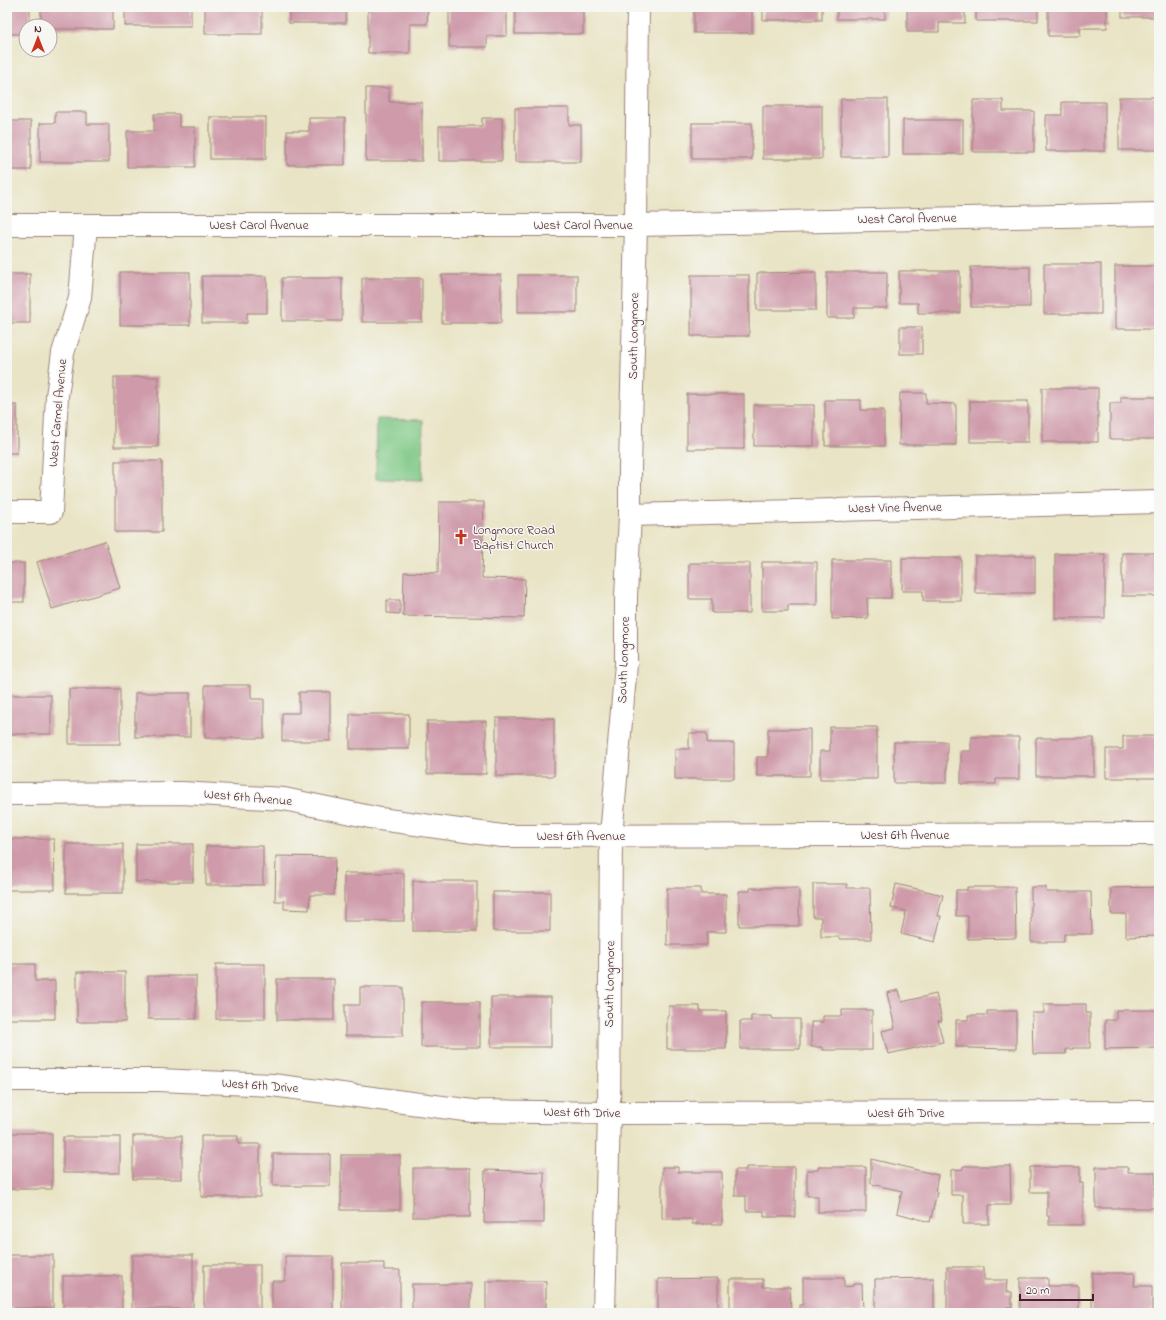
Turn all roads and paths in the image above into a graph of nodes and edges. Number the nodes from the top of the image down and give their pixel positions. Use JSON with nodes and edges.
{"nodes":[{"id":1,"x":638,"y":7,"type":"edge"},
{"id":2,"x":1159,"y":214,"type":"edge"},
{"id":3,"x":7,"y":225,"type":"edge"},
{"id":4,"x":86,"y":225,"type":"junction"},
{"id":5,"x":636,"y":225,"type":"junction"},
{"id":6,"x":1159,"y":502,"type":"edge"},
{"id":7,"x":7,"y":512,"type":"edge"},
{"id":8,"x":630,"y":515,"type":"junction"},
{"id":9,"x":7,"y":794,"type":"edge"},
{"id":10,"x":1159,"y":834,"type":"edge"},
{"id":11,"x":612,"y":836,"type":"junction"},
{"id":12,"x":7,"y":1080,"type":"edge"},
{"id":13,"x":1159,"y":1112,"type":"edge"},
{"id":14,"x":609,"y":1114,"type":"junction"},
{"id":15,"x":604,"y":1313,"type":"edge"}],
"edges":[{"from":1,"to":5,"type":"street","name":"South Longmore"},
{"from":2,"to":5,"type":"street","name":"West Carol Avenue"},
{"from":3,"to":4,"type":"street","name":"West Carol Avenue"},
{"from":4,"to":5,"type":"street","name":"West Carol Avenue"},
{"from":4,"to":7,"type":"street","name":"West Carmel Avenue"},
{"from":5,"to":8,"type":"street","name":"South Longmore"},
{"from":6,"to":8,"type":"street","name":"West Vine Avenue"},
{"from":8,"to":11,"type":"street","name":"South Longmore"},
{"from":9,"to":11,"type":"street","name":"West 6th Avenue"},
{"from":10,"to":11,"type":"street","name":"West 6th Avenue"},
{"from":11,"to":14,"type":"street","name":"South Longmore"},
{"from":12,"to":14,"type":"street","name":"West 6th Drive"},
{"from":13,"to":14,"type":"street","name":"West 6th Drive"},
{"from":14,"to":15,"type":"street","name":"South Longmore"}]}
